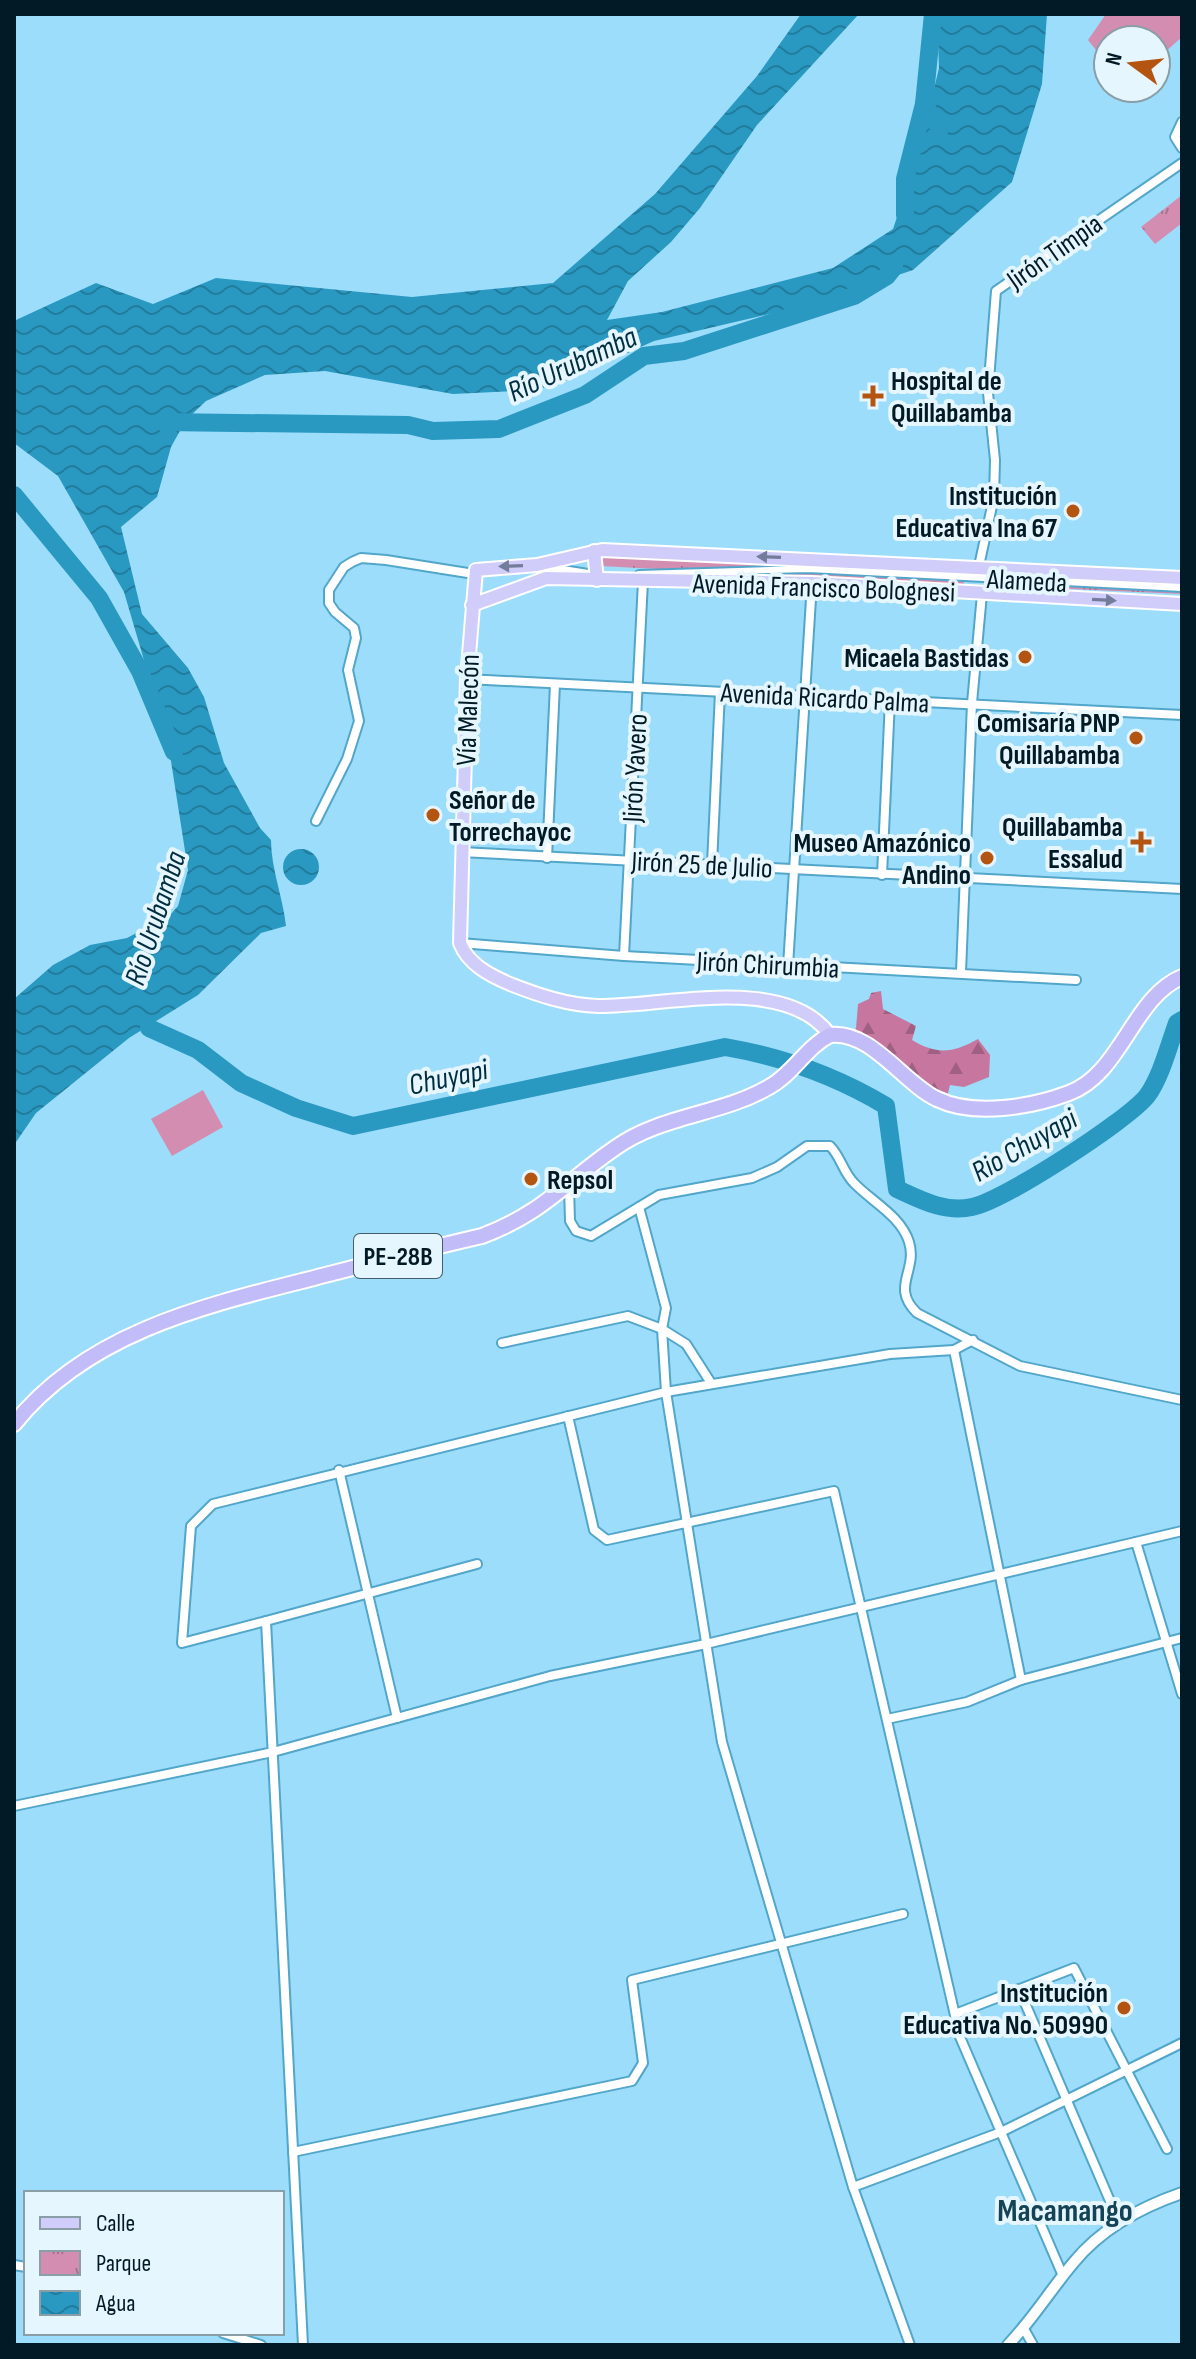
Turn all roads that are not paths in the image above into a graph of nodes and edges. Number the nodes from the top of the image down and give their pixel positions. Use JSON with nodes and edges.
{"nodes":[{"id":1,"x":1182,"y":122,"type":"edge"},
{"id":2,"x":1182,"y":148,"type":"edge"},
{"id":3,"x":1182,"y":163,"type":"edge"},
{"id":4,"x":594,"y":551,"type":"junction"},
{"id":5,"x":537,"y":565,"type":"junction"},
{"id":6,"x":979,"y":566,"type":"junction"},
{"id":7,"x":474,"y":574,"type":"junction"},
{"id":8,"x":1182,"y":578,"type":"edge"},
{"id":9,"x":597,"y":580,"type":"junction"},
{"id":10,"x":643,"y":581,"type":"junction"},
{"id":11,"x":812,"y":583,"type":"junction"},
{"id":12,"x":1182,"y":588,"type":"edge"},
{"id":13,"x":982,"y":594,"type":"junction"},
{"id":14,"x":1182,"y":604,"type":"edge"},
{"id":15,"x":472,"y":605,"type":"junction"},
{"id":16,"x":467,"y":679,"type":"junction"},
{"id":17,"x":555,"y":684,"type":"junction"},
{"id":18,"x":638,"y":688,"type":"junction"},
{"id":19,"x":720,"y":692,"type":"junction"},
{"id":20,"x":804,"y":695,"type":"junction"},
{"id":21,"x":890,"y":700,"type":"junction"},
{"id":22,"x":972,"y":703,"type":"junction"},
{"id":23,"x":1182,"y":715,"type":"edge"},
{"id":24,"x":316,"y":821,"type":"dead end"},
{"id":25,"x":461,"y":852,"type":"junction"},
{"id":26,"x":547,"y":858,"type":"junction"},
{"id":27,"x":629,"y":861,"type":"junction"},
{"id":28,"x":712,"y":864,"type":"junction"},
{"id":29,"x":795,"y":868,"type":"junction"},
{"id":30,"x":882,"y":875,"type":"junction"},
{"id":31,"x":965,"y":878,"type":"junction"},
{"id":32,"x":1182,"y":889,"type":"edge"},
{"id":33,"x":460,"y":943,"type":"junction"},
{"id":34,"x":624,"y":956,"type":"junction"},
{"id":35,"x":788,"y":966,"type":"junction"},
{"id":36,"x":961,"y":972,"type":"junction"},
{"id":37,"x":1182,"y":977,"type":"edge"},
{"id":38,"x":1076,"y":980,"type":"dead end"},
{"id":39,"x":830,"y":1035,"type":"junction"},
{"id":40,"x":569,"y":1187,"type":"junction"},
{"id":41,"x":639,"y":1207,"type":"junction"},
{"id":42,"x":662,"y":1329,"type":"junction"},
{"id":43,"x":973,"y":1340,"type":"junction"},
{"id":44,"x":502,"y":1343,"type":"dead end"},
{"id":45,"x":954,"y":1350,"type":"junction"},
{"id":46,"x":711,"y":1383,"type":"junction"},
{"id":47,"x":666,"y":1392,"type":"junction"},
{"id":48,"x":1182,"y":1400,"type":"edge"},
{"id":49,"x":568,"y":1416,"type":"junction"},
{"id":50,"x":14,"y":1424,"type":"edge"},
{"id":51,"x":339,"y":1470,"type":"junction"},
{"id":52,"x":686,"y":1520,"type":"junction"},
{"id":53,"x":1182,"y":1531,"type":"edge"},
{"id":54,"x":1136,"y":1542,"type":"junction"},
{"id":55,"x":477,"y":1564,"type":"dead end"},
{"id":56,"x":999,"y":1572,"type":"junction"},
{"id":57,"x":368,"y":1594,"type":"junction"},
{"id":58,"x":860,"y":1606,"type":"junction"},
{"id":59,"x":266,"y":1621,"type":"junction"},
{"id":60,"x":1182,"y":1638,"type":"edge"},
{"id":61,"x":1167,"y":1641,"type":"junction"},
{"id":62,"x":706,"y":1644,"type":"junction"},
{"id":63,"x":1021,"y":1680,"type":"junction"},
{"id":64,"x":1182,"y":1694,"type":"edge"},
{"id":65,"x":397,"y":1718,"type":"junction"},
{"id":66,"x":887,"y":1719,"type":"junction"},
{"id":67,"x":273,"y":1752,"type":"junction"},
{"id":68,"x":14,"y":1806,"type":"edge"},
{"id":69,"x":903,"y":1914,"type":"dead end"},
{"id":70,"x":783,"y":1946,"type":"junction"},
{"id":71,"x":1019,"y":1989,"type":"junction"},
{"id":72,"x":955,"y":2014,"type":"junction"},
{"id":73,"x":1182,"y":2043,"type":"edge"},
{"id":74,"x":1127,"y":2067,"type":"junction"},
{"id":75,"x":1066,"y":2099,"type":"junction"},
{"id":76,"x":1001,"y":2132,"type":"junction"},
{"id":77,"x":1167,"y":2149,"type":"dead end"},
{"id":78,"x":293,"y":2152,"type":"junction"},
{"id":79,"x":853,"y":2187,"type":"junction"},
{"id":80,"x":1182,"y":2193,"type":"edge"},
{"id":81,"x":1119,"y":2222,"type":"junction"},
{"id":82,"x":1063,"y":2276,"type":"junction"},
{"id":83,"x":1024,"y":2329,"type":"junction"},
{"id":84,"x":229,"y":2335,"type":"edge"},
{"id":85,"x":261,"y":2345,"type":"edge"},
{"id":86,"x":303,"y":2345,"type":"edge"},
{"id":87,"x":910,"y":2345,"type":"edge"},
{"id":88,"x":1008,"y":2345,"type":"edge"},
{"id":89,"x":1033,"y":2345,"type":"edge"}],
"edges":[{"from":1,"to":2,"type":"street"},
{"from":3,"to":6,"type":"street","name":"Jirón Timpia"},
{"from":4,"to":5,"type":"main road","name":"Avenida Francisco Bolognesi"},
{"from":6,"to":4,"type":"main road","name":"Avenida Francisco Bolognesi","one_way":true},
{"from":4,"to":9,"type":"main road"},
{"from":5,"to":7,"type":"main road","name":"Avenida Francisco Bolognesi","one_way":true},
{"from":5,"to":12,"type":"street","name":"Alameda"},
{"from":6,"to":8,"type":"main road","name":"Avenida Francisco Bolognesi"},
{"from":7,"to":15,"type":"main road","name":"Vía Malecón"},
{"from":7,"to":24,"type":"street"},
{"from":9,"to":10,"type":"main road","name":"Avenida Francisco Bolognesi"},
{"from":9,"to":15,"type":"main road","name":"Avenida Francisco Bolognesi"},
{"from":10,"to":11,"type":"main road","name":"Avenida Francisco Bolognesi"},
{"from":10,"to":18,"type":"street","name":"Jirón Yavero"},
{"from":11,"to":13,"type":"main road","name":"Avenida Francisco Bolognesi"},
{"from":11,"to":20,"type":"street"},
{"from":13,"to":14,"type":"main road","name":"Avenida Francisco Bolognesi","one_way":true},
{"from":13,"to":22,"type":"street"},
{"from":15,"to":16,"type":"main road","name":"Vía Malecón"},
{"from":16,"to":17,"type":"street","name":"Avenida Ricardo Palma"},
{"from":16,"to":25,"type":"main road","name":"Vía Malecón"},
{"from":17,"to":18,"type":"street","name":"Avenida Ricardo Palma"},
{"from":17,"to":26,"type":"street"},
{"from":18,"to":19,"type":"street","name":"Avenida Ricardo Palma"},
{"from":18,"to":27,"type":"street","name":"Jirón Yavero"},
{"from":19,"to":20,"type":"street","name":"Avenida Ricardo Palma"},
{"from":19,"to":28,"type":"street"},
{"from":20,"to":21,"type":"street","name":"Avenida Ricardo Palma"},
{"from":20,"to":29,"type":"street"},
{"from":21,"to":22,"type":"street","name":"Avenida Ricardo Palma"},
{"from":21,"to":30,"type":"street"},
{"from":22,"to":23,"type":"street","name":"Avenida Ricardo Palma"},
{"from":22,"to":31,"type":"street"},
{"from":25,"to":26,"type":"street","name":"Jirón 25 de Julio"},
{"from":25,"to":33,"type":"main road","name":"Vía Malecón"},
{"from":26,"to":27,"type":"street","name":"Jirón 25 de Julio"},
{"from":27,"to":28,"type":"street","name":"Jirón 25 de Julio"},
{"from":27,"to":34,"type":"street","name":"Jirón Yavero"},
{"from":28,"to":29,"type":"street","name":"Jirón 25 de Julio"},
{"from":29,"to":30,"type":"street","name":"Jirón 25 de Julio"},
{"from":29,"to":35,"type":"street"},
{"from":30,"to":31,"type":"street","name":"Jirón 25 de Julio"},
{"from":31,"to":32,"type":"street","name":"Jirón 25 de Julio"},
{"from":31,"to":36,"type":"street"},
{"from":33,"to":34,"type":"street","name":"Jirón Chirumbia"},
{"from":33,"to":39,"type":"main road"},
{"from":34,"to":35,"type":"street","name":"Jirón Chirumbia"},
{"from":35,"to":36,"type":"street","name":"Jirón Chirumbia"},
{"from":36,"to":38,"type":"street","name":"Jirón Chirumbia"},
{"from":37,"to":39,"type":"highway"},
{"from":39,"to":40,"type":"highway","number":"PE-28B"},
{"from":40,"to":41,"type":"street"},
{"from":40,"to":50,"type":"highway","number":"PE-28B"},
{"from":41,"to":42,"type":"street"},
{"from":41,"to":43,"type":"street"},
{"from":42,"to":44,"type":"street"},
{"from":42,"to":46,"type":"street"},
{"from":42,"to":47,"type":"street"},
{"from":43,"to":45,"type":"street"},
{"from":43,"to":48,"type":"street"},
{"from":45,"to":46,"type":"street"},
{"from":45,"to":56,"type":"street"},
{"from":46,"to":47,"type":"street"},
{"from":47,"to":49,"type":"street"},
{"from":47,"to":52,"type":"street"},
{"from":49,"to":51,"type":"street"},
{"from":49,"to":52,"type":"street"},
{"from":51,"to":57,"type":"street"},
{"from":51,"to":59,"type":"street"},
{"from":52,"to":58,"type":"street"},
{"from":52,"to":62,"type":"street"},
{"from":53,"to":54,"type":"street"},
{"from":54,"to":56,"type":"street"},
{"from":54,"to":61,"type":"street"},
{"from":55,"to":57,"type":"street"},
{"from":56,"to":58,"type":"street"},
{"from":56,"to":63,"type":"street"},
{"from":57,"to":59,"type":"street"},
{"from":57,"to":65,"type":"street"},
{"from":58,"to":62,"type":"street"},
{"from":58,"to":66,"type":"street"},
{"from":59,"to":67,"type":"street"},
{"from":60,"to":61,"type":"street"},
{"from":61,"to":63,"type":"street"},
{"from":61,"to":64,"type":"street"},
{"from":62,"to":65,"type":"street"},
{"from":62,"to":70,"type":"street"},
{"from":63,"to":66,"type":"street"},
{"from":65,"to":67,"type":"street"},
{"from":66,"to":72,"type":"street"},
{"from":67,"to":68,"type":"street"},
{"from":67,"to":78,"type":"street"},
{"from":69,"to":70,"type":"street"},
{"from":70,"to":78,"type":"street"},
{"from":70,"to":79,"type":"street"},
{"from":71,"to":72,"type":"street"},
{"from":71,"to":74,"type":"street"},
{"from":71,"to":75,"type":"street"},
{"from":72,"to":76,"type":"street"},
{"from":73,"to":74,"type":"street"},
{"from":74,"to":75,"type":"street"},
{"from":74,"to":77,"type":"street"},
{"from":75,"to":76,"type":"street"},
{"from":75,"to":81,"type":"street"},
{"from":76,"to":79,"type":"street"},
{"from":76,"to":82,"type":"street"},
{"from":78,"to":86,"type":"street"},
{"from":79,"to":87,"type":"street"},
{"from":80,"to":81,"type":"street"},
{"from":81,"to":82,"type":"street"},
{"from":82,"to":83,"type":"street"},
{"from":83,"to":88,"type":"street"},
{"from":83,"to":89,"type":"street"},
{"from":84,"to":85,"type":"street"}]}
